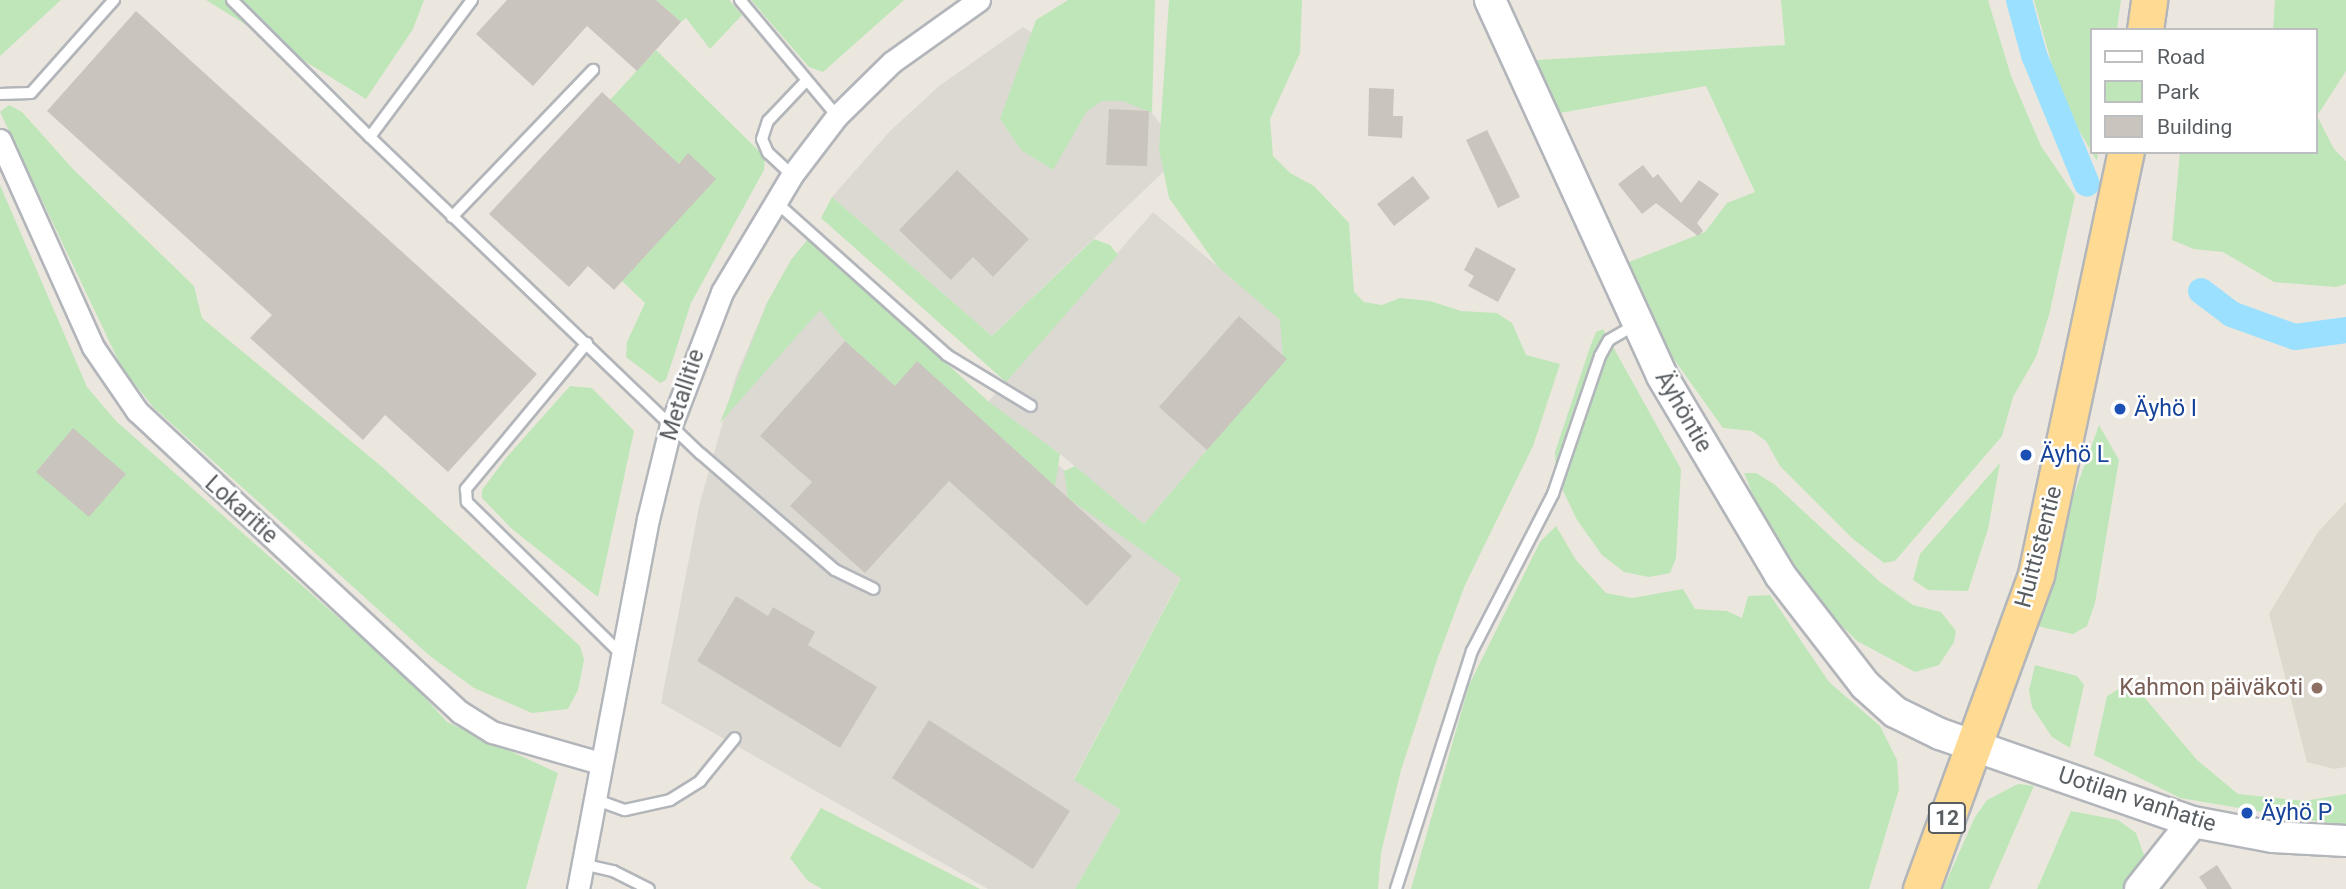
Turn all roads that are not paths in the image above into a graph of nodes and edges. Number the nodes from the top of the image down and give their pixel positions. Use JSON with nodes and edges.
{"nodes":[{"id":1,"x":114,"y":0,"type":"edge"},
{"id":2,"x":232,"y":0,"type":"edge"},
{"id":3,"x":472,"y":0,"type":"edge"},
{"id":4,"x":740,"y":0,"type":"edge"},
{"id":5,"x":1490,"y":0,"type":"edge"},
{"id":6,"x":2149,"y":0,"type":"edge"},
{"id":7,"x":969,"y":2,"type":"edge"},
{"id":8,"x":2145,"y":28,"type":"edge"},
{"id":9,"x":593,"y":70,"type":"dead end"},
{"id":10,"x":806,"y":81,"type":"junction"},
{"id":11,"x":0,"y":94,"type":"edge"},
{"id":12,"x":837,"y":116,"type":"junction"},
{"id":13,"x":370,"y":137,"type":"junction"},
{"id":14,"x":0,"y":140,"type":"edge"},
{"id":15,"x":2126,"y":154,"type":"edge"},
{"id":16,"x":792,"y":175,"type":"junction"},
{"id":17,"x":776,"y":202,"type":"junction"},
{"id":18,"x":452,"y":217,"type":"junction"},
{"id":19,"x":1635,"y":325,"type":"junction"},
{"id":20,"x":587,"y":343,"type":"junction"},
{"id":21,"x":1031,"y":406,"type":"dead end"},
{"id":22,"x":671,"y":425,"type":"junction"},
{"id":23,"x":874,"y":589,"type":"dead end"},
{"id":24,"x":622,"y":655,"type":"junction"},
{"id":25,"x":734,"y":738,"type":"dead end"},
{"id":26,"x":1973,"y":748,"type":"junction"},
{"id":27,"x":600,"y":763,"type":"junction"},
{"id":28,"x":594,"y":800,"type":"junction"},
{"id":29,"x":2193,"y":822,"type":"junction"},
{"id":30,"x":2346,"y":841,"type":"edge"},
{"id":31,"x":582,"y":864,"type":"junction"},
{"id":32,"x":578,"y":889,"type":"edge"},
{"id":33,"x":649,"y":889,"type":"edge"},
{"id":34,"x":1396,"y":889,"type":"edge"},
{"id":35,"x":1921,"y":889,"type":"edge"},
{"id":36,"x":2140,"y":889,"type":"edge"}],
"edges":[{"from":1,"to":11,"type":"lane"},
{"from":2,"to":13,"type":"lane"},
{"from":3,"to":13,"type":"lane"},
{"from":4,"to":10,"type":"lane"},
{"from":5,"to":19,"type":"main road","name":"Äyhöntie"},
{"from":6,"to":8,"type":"highway"},
{"from":7,"to":12,"type":"street","name":"Metallitie"},
{"from":9,"to":18,"type":"lane"},
{"from":10,"to":12,"type":"lane"},
{"from":10,"to":16,"type":"lane"},
{"from":12,"to":16,"type":"street","name":"Metallitie"},
{"from":13,"to":18,"type":"lane"},
{"from":14,"to":27,"type":"street","name":"Lokaritie"},
{"from":15,"to":26,"type":"highway","name":"Huittistentie","number":"12"},
{"from":16,"to":17,"type":"street","name":"Metallitie"},
{"from":17,"to":21,"type":"lane"},
{"from":17,"to":22,"type":"street","name":"Metallitie"},
{"from":18,"to":20,"type":"lane"},
{"from":19,"to":26,"type":"main road","name":"Äyhöntie"},
{"from":19,"to":34,"type":"lane"},
{"from":20,"to":22,"type":"lane"},
{"from":20,"to":24,"type":"lane"},
{"from":22,"to":23,"type":"lane"},
{"from":22,"to":24,"type":"street","name":"Metallitie"},
{"from":24,"to":27,"type":"street","name":"Metallitie"},
{"from":25,"to":28,"type":"lane"},
{"from":26,"to":29,"type":"main road","name":"Uotilan vanhatie"},
{"from":26,"to":35,"type":"highway","name":"Huittistentie","number":"12"},
{"from":27,"to":28,"type":"street","name":"Metallitie"},
{"from":28,"to":31,"type":"street","name":"Metallitie"},
{"from":29,"to":30,"type":"main road","name":"Uotilan vanhatie"},
{"from":29,"to":36,"type":"main road"},
{"from":31,"to":32,"type":"street","name":"Metallitie"},
{"from":31,"to":33,"type":"lane"}]}
